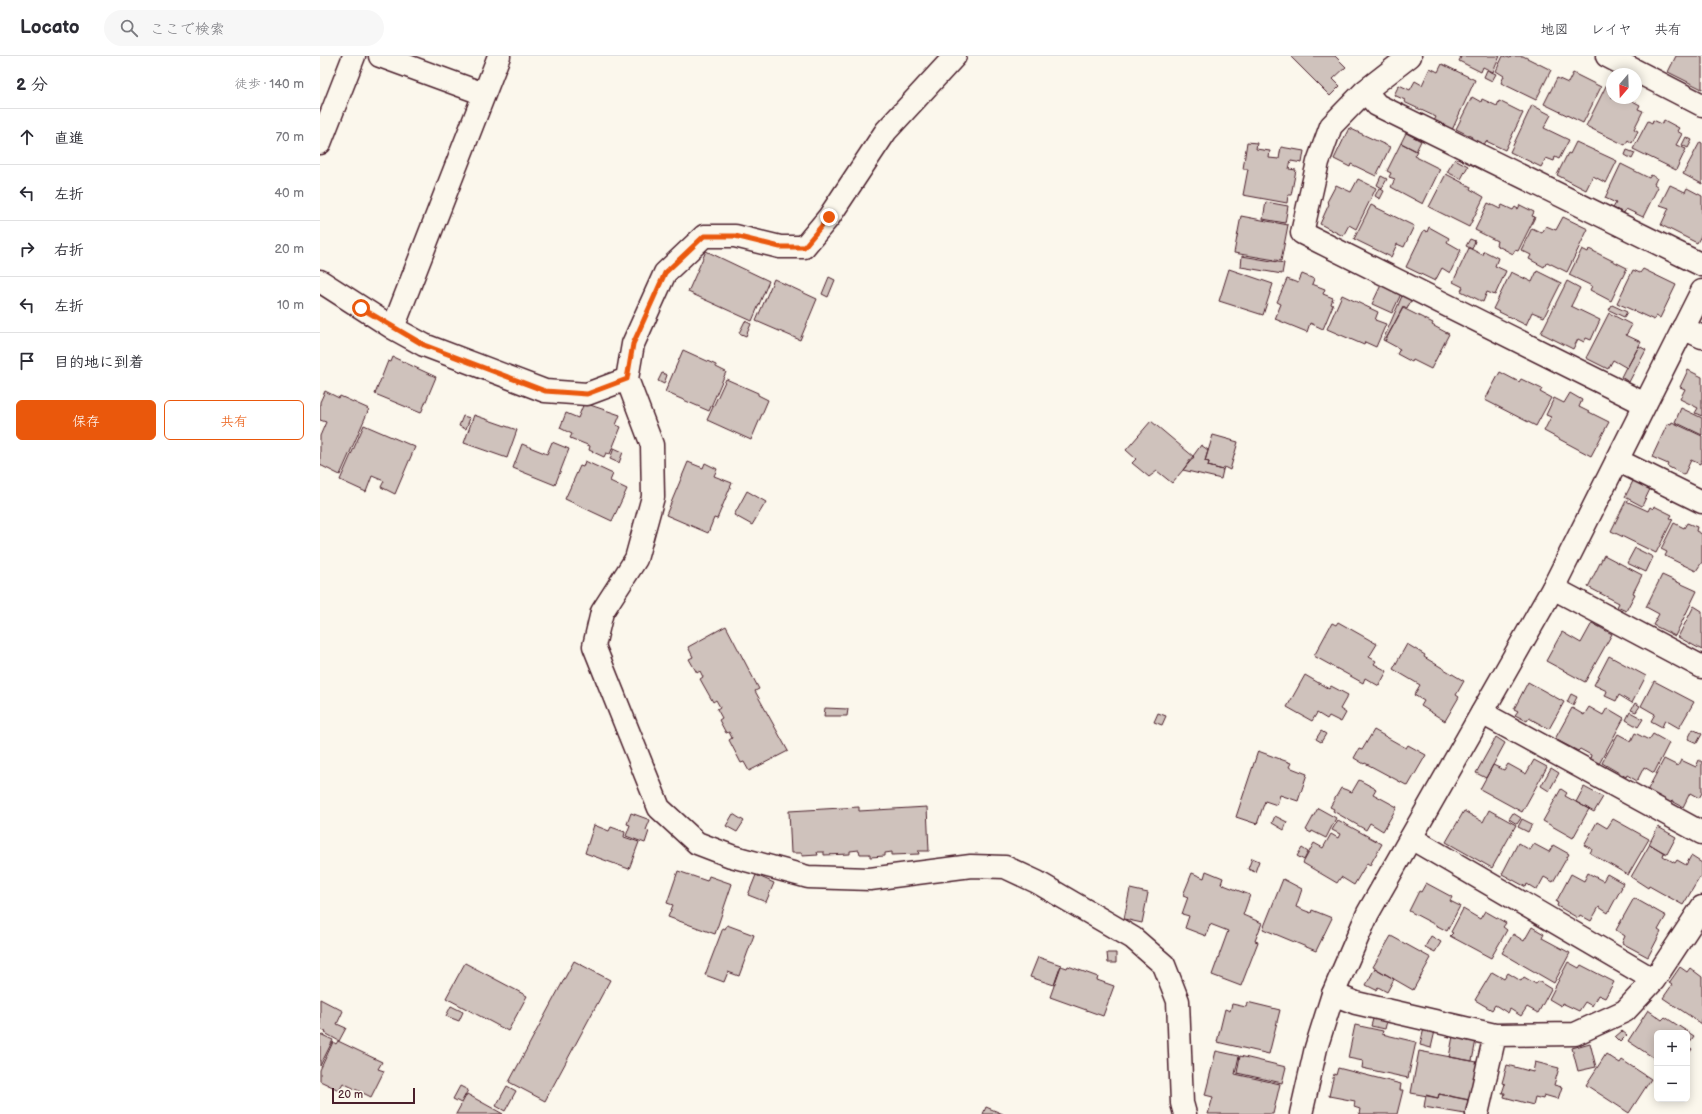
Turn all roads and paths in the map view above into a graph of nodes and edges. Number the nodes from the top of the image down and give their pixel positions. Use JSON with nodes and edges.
{"nodes":[{"id":1,"x":354,"y":56,"type":"edge"},
{"id":2,"x":380,"y":56,"type":"edge"},
{"id":3,"x":500,"y":56,"type":"edge"},
{"id":4,"x":955,"y":56,"type":"edge"},
{"id":5,"x":1410,"y":56,"type":"edge"},
{"id":6,"x":1607,"y":56,"type":"edge"},
{"id":7,"x":1365,"y":91,"type":"junction"},
{"id":8,"x":484,"y":94,"type":"junction"},
{"id":9,"x":327,"y":104,"type":"edge"},
{"id":10,"x":1702,"y":105,"type":"edge"},
{"id":11,"x":320,"y":142,"type":"edge"},
{"id":12,"x":1702,"y":265,"type":"edge"},
{"id":13,"x":320,"y":281,"type":"edge"},
{"id":14,"x":1702,"y":291,"type":"edge"},
{"id":15,"x":393,"y":328,"type":"junction"},
{"id":16,"x":1693,"y":333,"type":"edge"},
{"id":17,"x":627,"y":379,"type":"junction"},
{"id":18,"x":1644,"y":404,"type":"junction"},
{"id":19,"x":1617,"y":460,"type":"junction"},
{"id":20,"x":1702,"y":502,"type":"edge"},
{"id":21,"x":1553,"y":588,"type":"junction"},
{"id":22,"x":1702,"y":667,"type":"edge"},
{"id":23,"x":1482,"y":713,"type":"junction"},
{"id":24,"x":1702,"y":833,"type":"edge"},
{"id":25,"x":1411,"y":838,"type":"junction"},
{"id":26,"x":1702,"y":907,"type":"edge"},
{"id":27,"x":1654,"y":980,"type":"junction"},
{"id":28,"x":1333,"y":994,"type":"junction"},
{"id":29,"x":1495,"y":1035,"type":"junction"},
{"id":30,"x":1185,"y":1114,"type":"edge"},
{"id":31,"x":1301,"y":1114,"type":"edge"},
{"id":32,"x":1477,"y":1114,"type":"edge"}],
"edges":[{"from":1,"to":9,"type":"street"},
{"from":2,"to":8,"type":"street"},
{"from":3,"to":8,"type":"street"},
{"from":4,"to":17,"type":"street"},
{"from":5,"to":7,"type":"street"},
{"from":6,"to":10,"type":"street"},
{"from":7,"to":12,"type":"street"},
{"from":7,"to":18,"type":"street"},
{"from":8,"to":15,"type":"street"},
{"from":9,"to":11,"type":"street"},
{"from":13,"to":15,"type":"street"},
{"from":14,"to":16,"type":"street"},
{"from":15,"to":17,"type":"street"},
{"from":16,"to":18,"type":"street"},
{"from":17,"to":30,"type":"street"},
{"from":18,"to":19,"type":"street"},
{"from":19,"to":20,"type":"street"},
{"from":19,"to":21,"type":"street"},
{"from":21,"to":22,"type":"street"},
{"from":21,"to":23,"type":"street"},
{"from":23,"to":24,"type":"street"},
{"from":23,"to":25,"type":"street"},
{"from":25,"to":27,"type":"street"},
{"from":25,"to":28,"type":"street"},
{"from":26,"to":27,"type":"street"},
{"from":27,"to":29,"type":"street"},
{"from":28,"to":29,"type":"street"},
{"from":28,"to":31,"type":"street"},
{"from":29,"to":32,"type":"street"}]}
